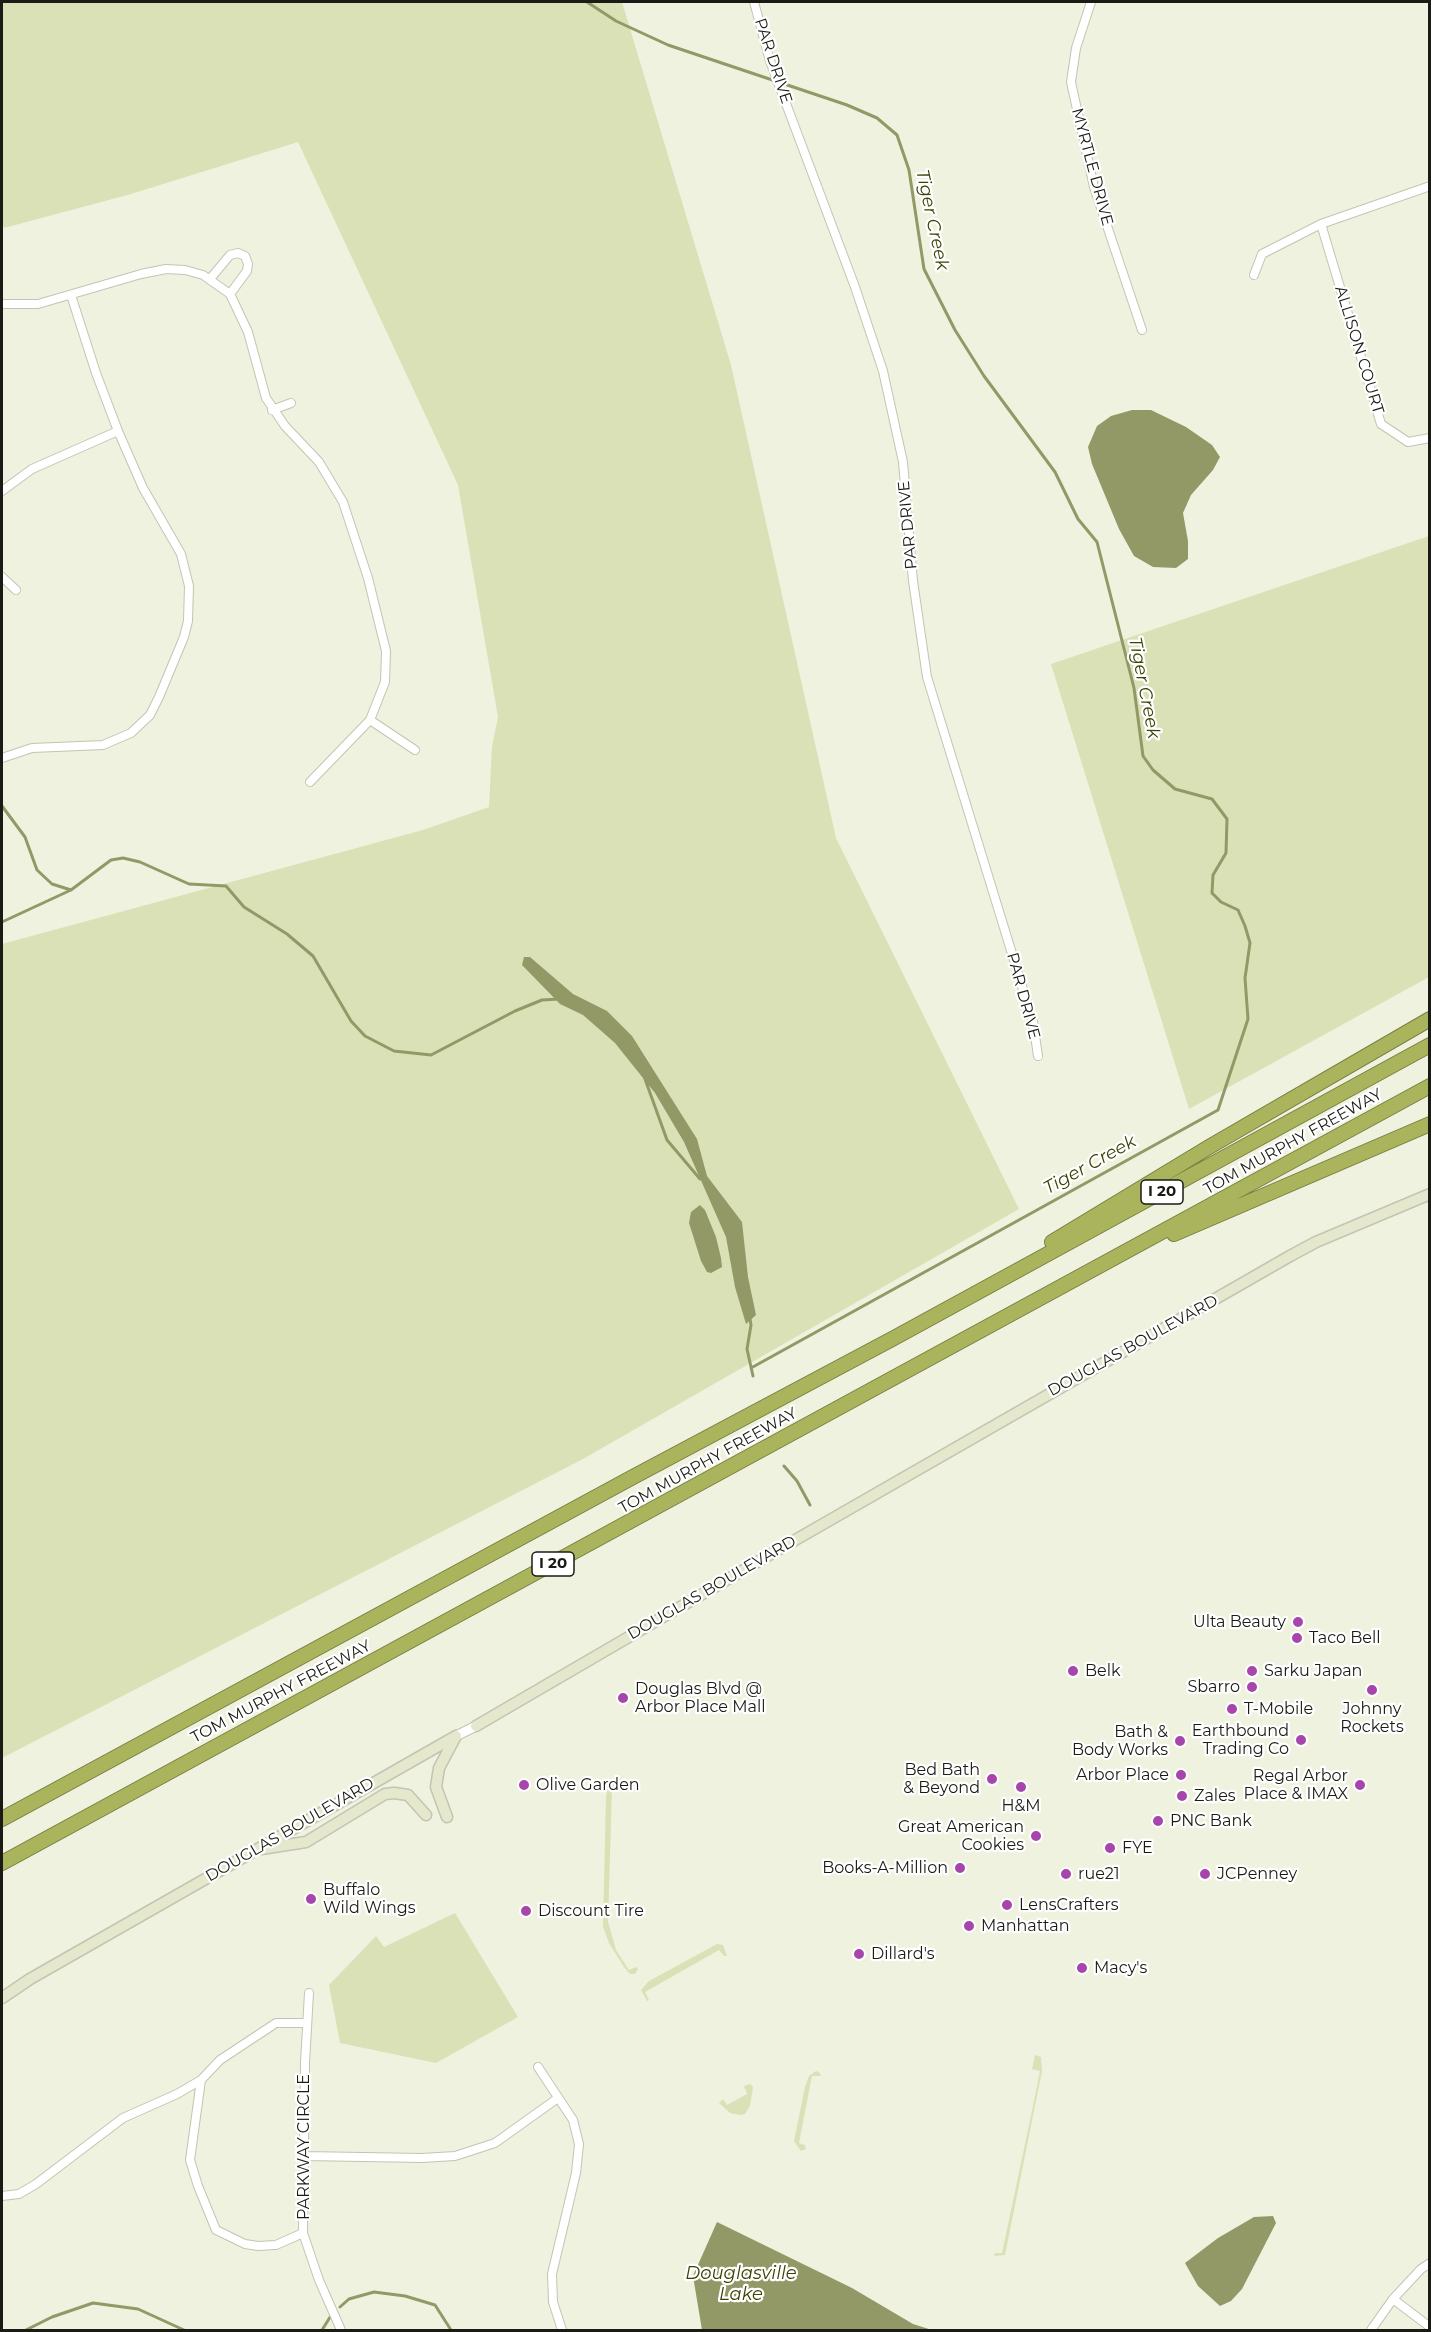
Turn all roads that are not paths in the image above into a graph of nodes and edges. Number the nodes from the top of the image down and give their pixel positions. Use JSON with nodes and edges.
{"nodes":[{"id":1,"x":754,"y":2,"type":"edge"},
{"id":2,"x":1091,"y":2,"type":"edge"},
{"id":3,"x":1430,"y":186,"type":"edge"},
{"id":4,"x":1321,"y":224,"type":"junction"},
{"id":5,"x":1254,"y":275,"type":"dead end"},
{"id":6,"x":210,"y":279,"type":"junction"},
{"id":7,"x":230,"y":294,"type":"junction"},
{"id":8,"x":71,"y":296,"type":"junction"},
{"id":9,"x":2,"y":304,"type":"edge"},
{"id":10,"x":1142,"y":330,"type":"dead end"},
{"id":11,"x":291,"y":403,"type":"dead end"},
{"id":12,"x":272,"y":410,"type":"junction"},
{"id":13,"x":118,"y":431,"type":"junction"},
{"id":14,"x":1430,"y":438,"type":"edge"},
{"id":15,"x":2,"y":490,"type":"edge"},
{"id":16,"x":2,"y":577,"type":"edge"},
{"id":17,"x":16,"y":590,"type":"dead end"},
{"id":18,"x":370,"y":720,"type":"junction"},
{"id":19,"x":415,"y":750,"type":"dead end"},
{"id":20,"x":2,"y":758,"type":"edge"},
{"id":21,"x":310,"y":782,"type":"dead end"},
{"id":22,"x":1430,"y":1019,"type":"edge"},
{"id":23,"x":1430,"y":1045,"type":"edge"},
{"id":24,"x":1038,"y":1056,"type":"dead end"},
{"id":25,"x":1430,"y":1086,"type":"edge"},
{"id":26,"x":1430,"y":1125,"type":"edge"},
{"id":27,"x":1430,"y":1194,"type":"edge"},
{"id":28,"x":1103,"y":1264,"type":"junction"},
{"id":29,"x":894,"y":1338,"type":"junction"},
{"id":30,"x":476,"y":1726,"type":"joint"},
{"id":31,"x":456,"y":1736,"type":"junction"},
{"id":32,"x":426,"y":1815,"type":"dead end"},
{"id":33,"x":447,"y":1817,"type":"dead end"},
{"id":34,"x":2,"y":1819,"type":"edge"},
{"id":35,"x":254,"y":1850,"type":"junction"},
{"id":36,"x":2,"y":1863,"type":"edge"},
{"id":37,"x":309,"y":1993,"type":"dead end"},
{"id":38,"x":2,"y":1998,"type":"edge"},
{"id":39,"x":306,"y":2023,"type":"junction"},
{"id":40,"x":538,"y":2067,"type":"dead end"},
{"id":41,"x":201,"y":2080,"type":"junction"},
{"id":42,"x":558,"y":2098,"type":"junction"},
{"id":43,"x":304,"y":2156,"type":"junction"},
{"id":44,"x":2,"y":2196,"type":"edge"},
{"id":45,"x":303,"y":2233,"type":"junction"},
{"id":46,"x":1430,"y":2263,"type":"edge"},
{"id":47,"x":1393,"y":2299,"type":"junction"},
{"id":48,"x":1430,"y":2326,"type":"edge"},
{"id":49,"x":341,"y":2331,"type":"edge"},
{"id":50,"x":562,"y":2331,"type":"edge"},
{"id":51,"x":1371,"y":2331,"type":"edge"}],
"edges":[{"from":1,"to":24,"type":"street","name":"PAR DRIVE"},
{"from":2,"to":10,"type":"street","name":"MYRTLE DRIVE"},
{"from":3,"to":4,"type":"street"},
{"from":4,"to":5,"type":"street"},
{"from":4,"to":14,"type":"street","name":"ALLISON COURT"},
{"from":6,"to":7,"type":"street"},
{"from":6,"to":7,"type":"street"},
{"from":6,"to":8,"type":"street"},
{"from":7,"to":12,"type":"street"},
{"from":8,"to":9,"type":"street"},
{"from":8,"to":13,"type":"street"},
{"from":11,"to":12,"type":"street"},
{"from":12,"to":18,"type":"street"},
{"from":13,"to":15,"type":"street"},
{"from":13,"to":20,"type":"street"},
{"from":16,"to":17,"type":"street"},
{"from":18,"to":19,"type":"street"},
{"from":18,"to":21,"type":"street"},
{"from":22,"to":29,"type":"highway"},
{"from":23,"to":29,"type":"highway","name":"TOM MURPHY FREEWAY","number":"I 20"},
{"from":25,"to":28,"type":"highway","name":"TOM MURPHY FREEWAY","number":"I 20"},
{"from":26,"to":28,"type":"highway"},
{"from":27,"to":30,"type":"main road","name":"DOUGLAS BOULEVARD"},
{"from":28,"to":36,"type":"highway","name":"TOM MURPHY FREEWAY","number":"I 20"},
{"from":29,"to":34,"type":"highway","name":"TOM MURPHY FREEWAY","number":"I 20"},
{"from":30,"to":31,"type":"street","name":"DOUGLAS BOULEVARD"},
{"from":31,"to":33,"type":"main road"},
{"from":31,"to":35,"type":"main road","name":"DOUGLAS BOULEVARD"},
{"from":32,"to":35,"type":"main road"},
{"from":35,"to":38,"type":"main road","name":"DOUGLAS BOULEVARD"},
{"from":37,"to":39,"type":"street","name":"PARKWAY CIRCLE"},
{"from":39,"to":41,"type":"street"},
{"from":39,"to":43,"type":"street","name":"PARKWAY CIRCLE"},
{"from":40,"to":42,"type":"street"},
{"from":41,"to":44,"type":"street"},
{"from":41,"to":45,"type":"street"},
{"from":42,"to":43,"type":"street"},
{"from":42,"to":50,"type":"street"},
{"from":43,"to":45,"type":"street","name":"PARKWAY CIRCLE"},
{"from":45,"to":49,"type":"street","name":"PARKWAY CIRCLE"},
{"from":46,"to":47,"type":"street"},
{"from":47,"to":48,"type":"street"},
{"from":47,"to":51,"type":"street"}]}
